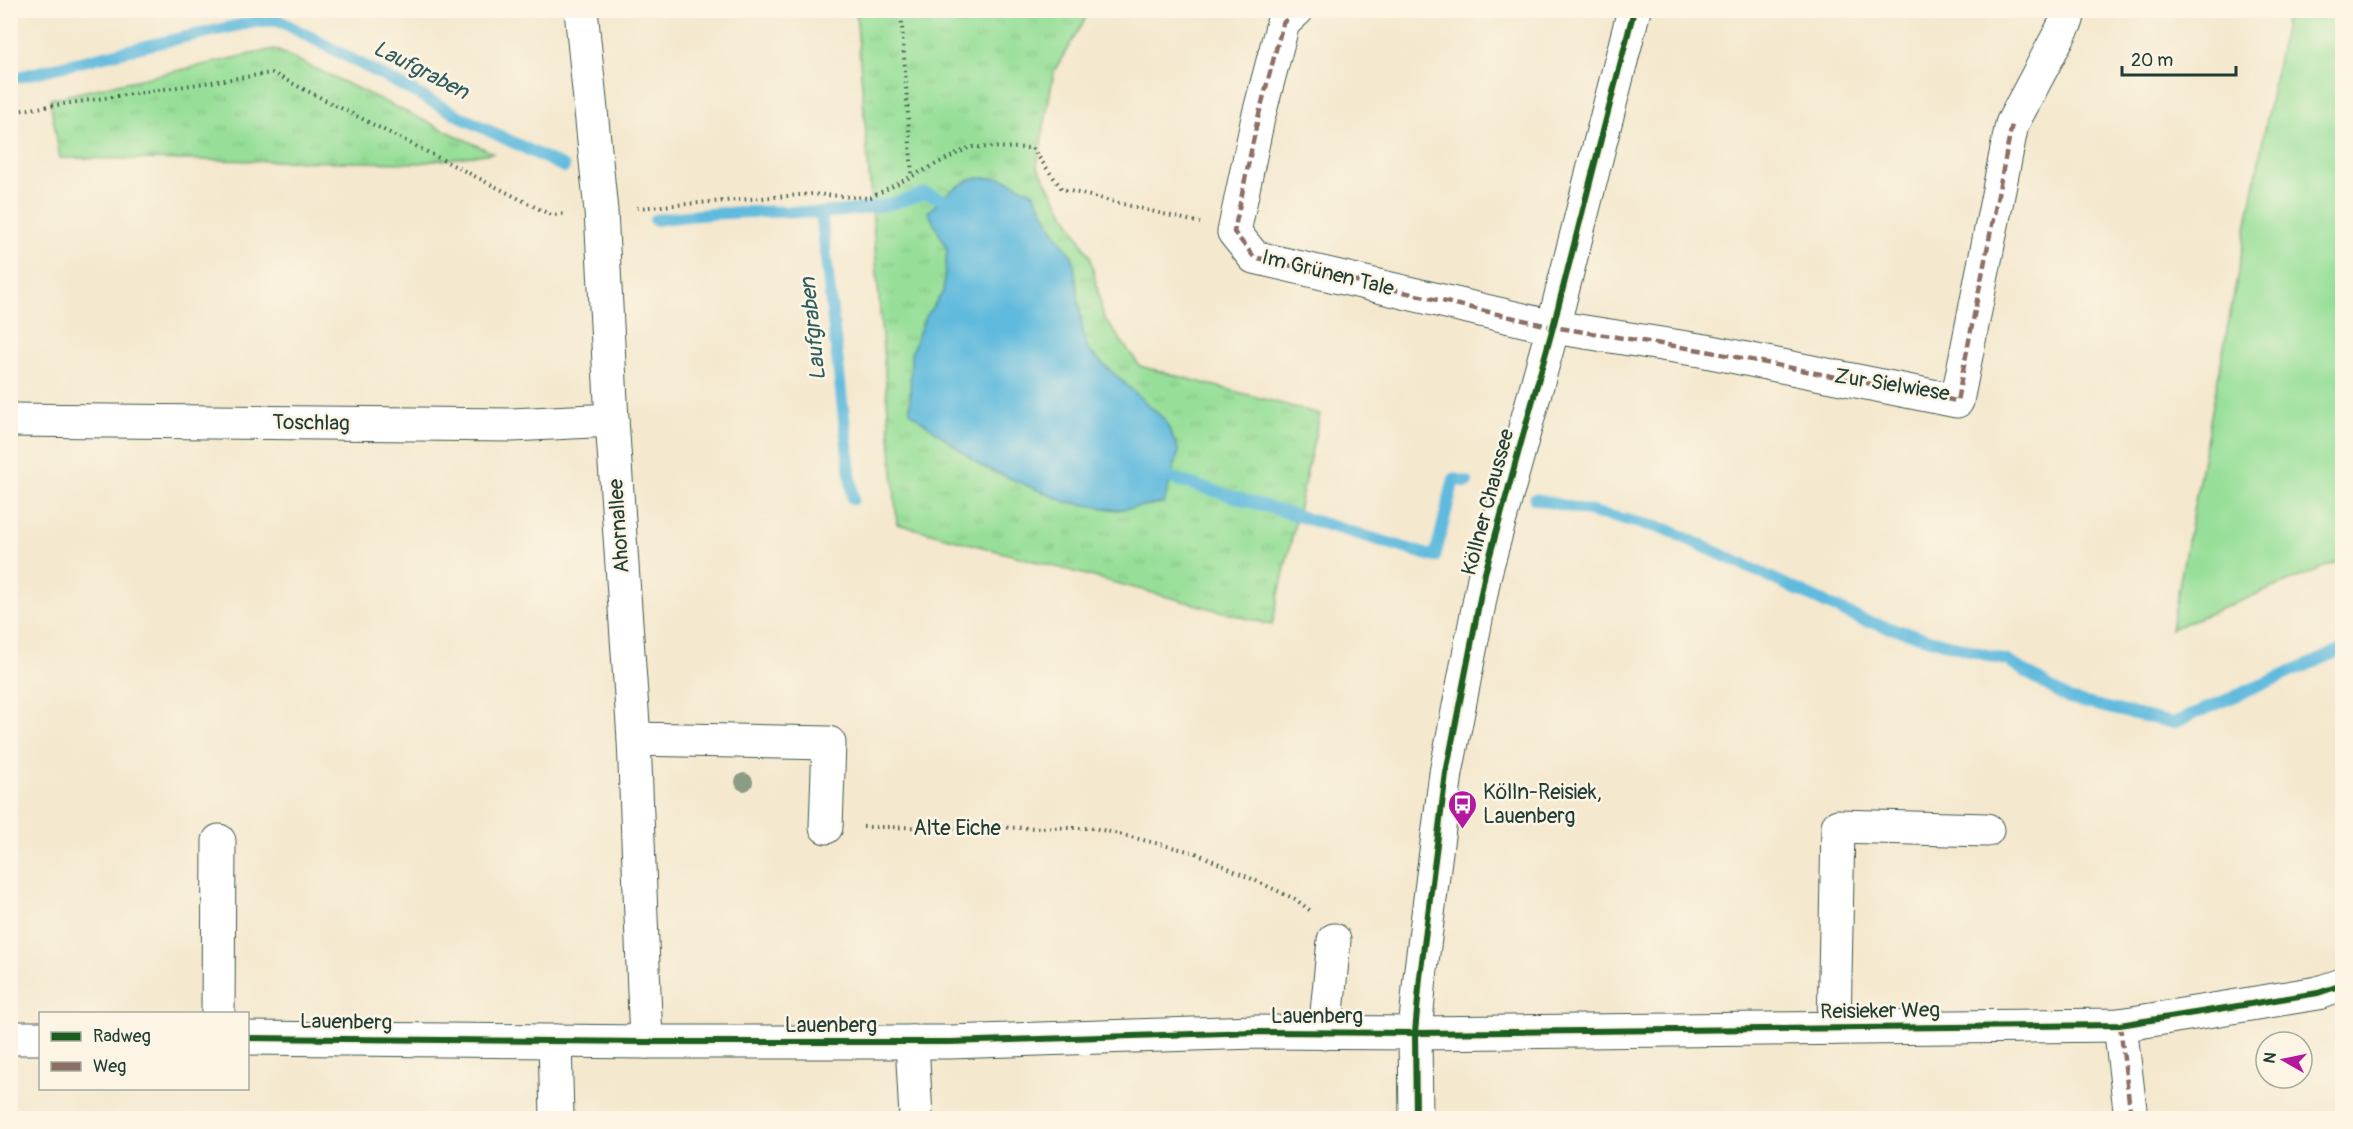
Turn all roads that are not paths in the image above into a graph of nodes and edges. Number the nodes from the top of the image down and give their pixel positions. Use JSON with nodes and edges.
{"nodes":[{"id":1,"x":581,"y":10,"type":"edge"},
{"id":2,"x":1297,"y":10,"type":"edge"},
{"id":3,"x":1634,"y":10,"type":"edge"},
{"id":4,"x":2069,"y":10,"type":"edge"},
{"id":5,"x":1553,"y":327,"type":"junction"},
{"id":6,"x":10,"y":420,"type":"edge"},
{"id":7,"x":612,"y":420,"type":"junction"},
{"id":8,"x":634,"y":739,"type":"junction"},
{"id":9,"x":826,"y":827,"type":"road end"},
{"id":10,"x":1987,"y":830,"type":"dead end"},
{"id":11,"x":219,"y":841,"type":"dead end"},
{"id":12,"x":1334,"y":940,"type":"road end"},
{"id":13,"x":2343,"y":985,"type":"edge"},
{"id":14,"x":218,"y":1012,"type":"edge"},
{"id":15,"x":2120,"y":1025,"type":"junction"},
{"id":16,"x":1834,"y":1028,"type":"junction"},
{"id":17,"x":1325,"y":1033,"type":"junction"},
{"id":18,"x":1415,"y":1033,"type":"junction"},
{"id":19,"x":10,"y":1038,"type":"edge"},
{"id":20,"x":39,"y":1038,"type":"edge"},
{"id":21,"x":249,"y":1038,"type":"edge"},
{"id":22,"x":555,"y":1041,"type":"junction"},
{"id":23,"x":646,"y":1042,"type":"junction"},
{"id":24,"x":912,"y":1042,"type":"junction"},
{"id":25,"x":557,"y":1119,"type":"edge"},
{"id":26,"x":916,"y":1119,"type":"edge"},
{"id":27,"x":1416,"y":1119,"type":"edge"},
{"id":28,"x":2131,"y":1119,"type":"edge"}],
"edges":[{"from":1,"to":7,"type":"street","name":"Ahornallee"},
{"from":2,"to":5,"type":"street","name":"Im Grünen Tale"},
{"from":3,"to":5,"type":"street","name":"Köllner Chaussee"},
{"from":4,"to":5,"type":"street","name":"Zur Sielwiese"},
{"from":5,"to":18,"type":"street","name":"Köllner Chaussee"},
{"from":6,"to":7,"type":"street","name":"Toschlag"},
{"from":7,"to":8,"type":"street","name":"Ahornallee"},
{"from":8,"to":9,"type":"street"},
{"from":8,"to":23,"type":"street","name":"Ahornallee"},
{"from":10,"to":16,"type":"street","name":"Reisieker Weg"},
{"from":11,"to":14,"type":"street"},
{"from":12,"to":17,"type":"street"},
{"from":13,"to":15,"type":"street","name":"Reisieker Weg"},
{"from":15,"to":16,"type":"street","name":"Reisieker Weg"},
{"from":15,"to":28,"type":"street"},
{"from":16,"to":18,"type":"street","name":"Reisieker Weg"},
{"from":17,"to":18,"type":"street","name":"Lauenberg"},
{"from":17,"to":24,"type":"street","name":"Lauenberg"},
{"from":18,"to":27,"type":"street","name":"Köllner Chaussee"},
{"from":19,"to":20,"type":"street"},
{"from":21,"to":22,"type":"street","name":"Lauenberg"},
{"from":22,"to":23,"type":"street","name":"Lauenberg"},
{"from":22,"to":25,"type":"street"},
{"from":23,"to":24,"type":"street","name":"Lauenberg"},
{"from":24,"to":26,"type":"street"}]}
